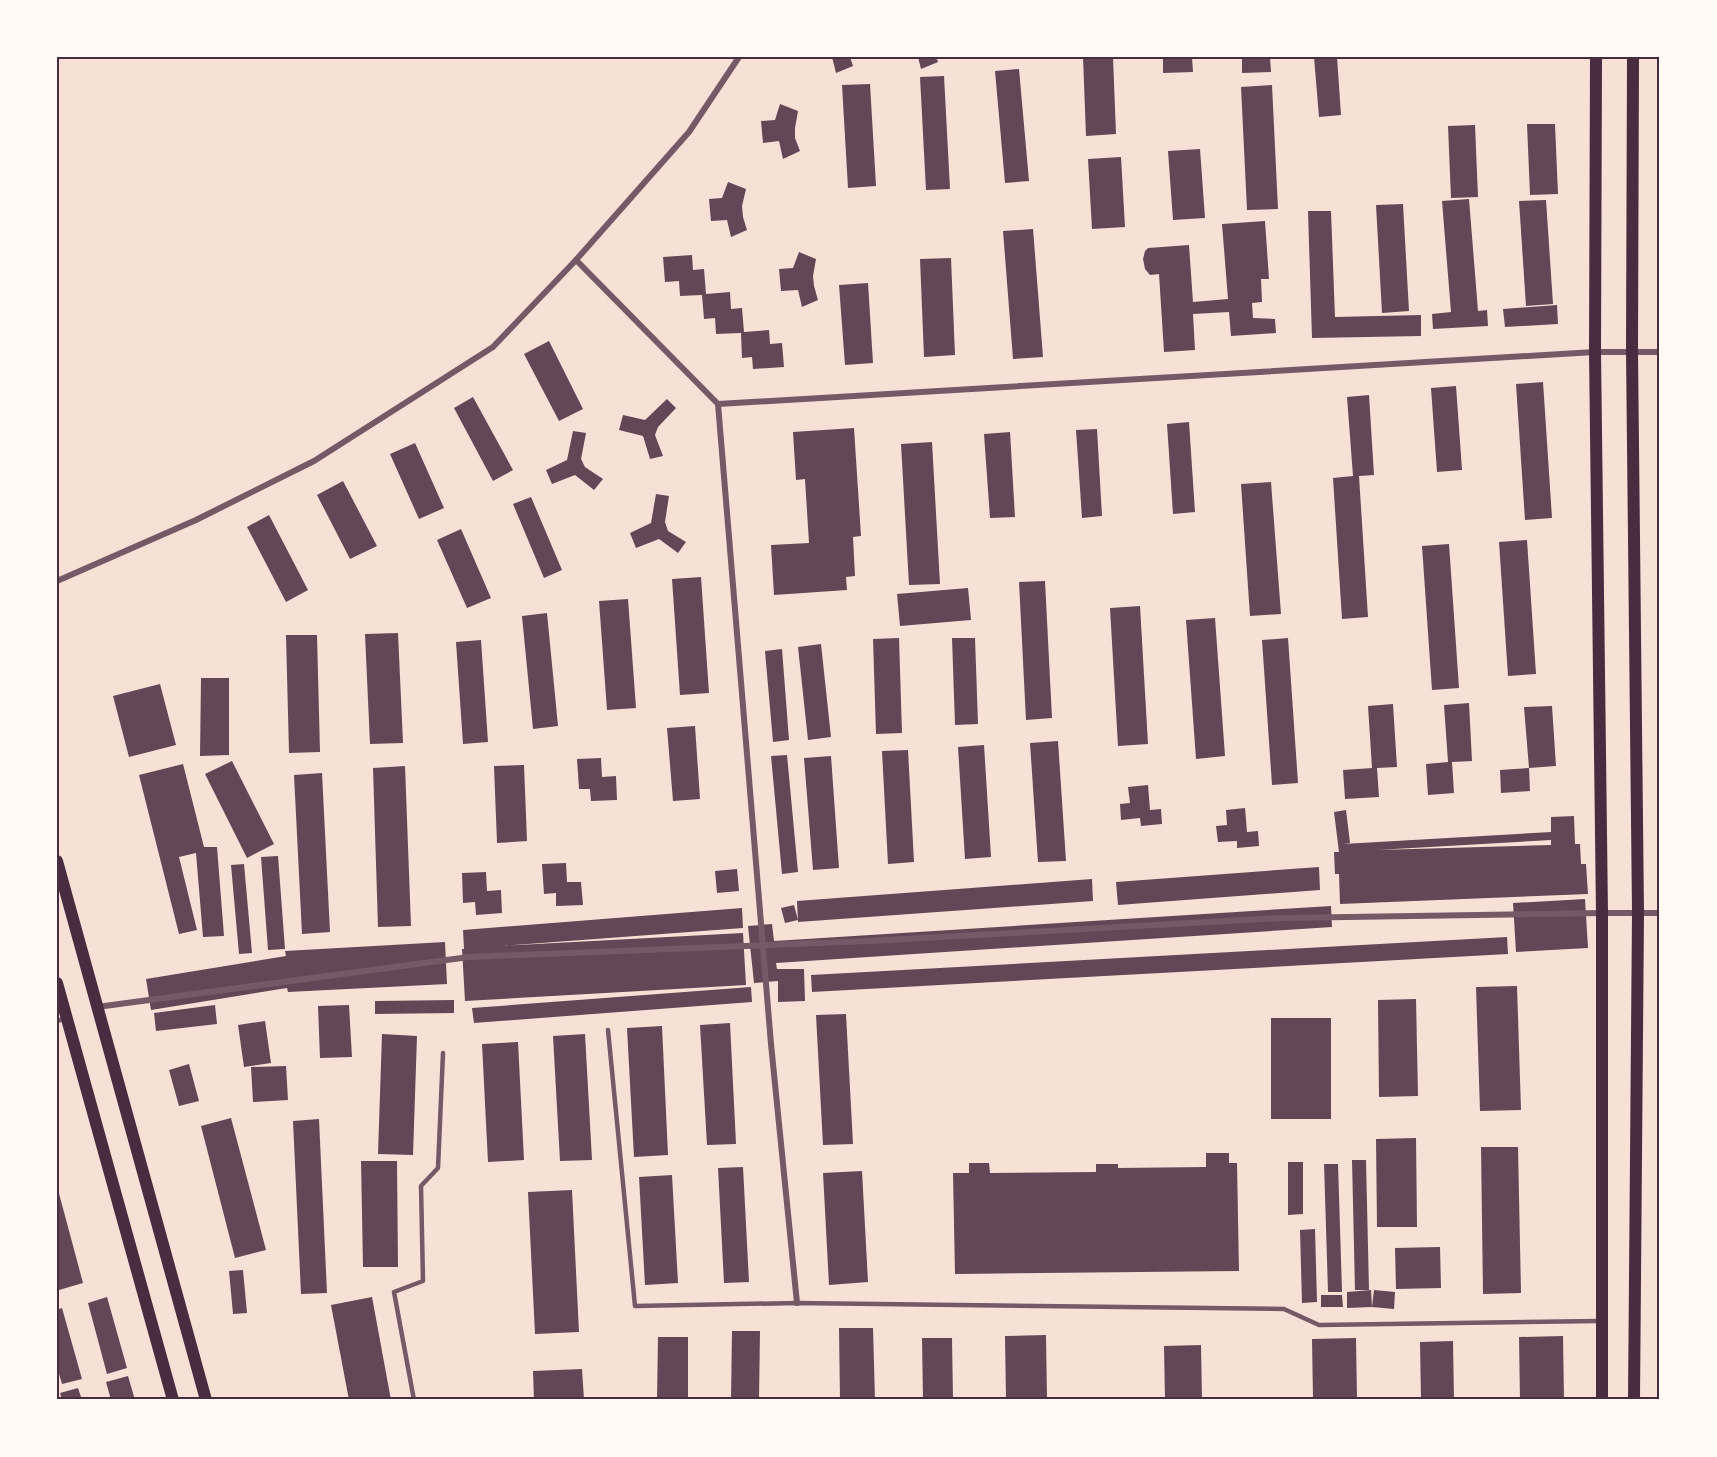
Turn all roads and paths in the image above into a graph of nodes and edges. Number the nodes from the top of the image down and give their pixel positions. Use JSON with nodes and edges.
{"nodes":[{"id":1,"x":739,"y":57,"type":"edge"},
{"id":2,"x":1596,"y":57,"type":"edge"},
{"id":3,"x":1633,"y":57,"type":"edge"},
{"id":4,"x":576,"y":260,"type":"junction"},
{"id":5,"x":1632,"y":351,"type":"junction"},
{"id":6,"x":1595,"y":352,"type":"junction"},
{"id":7,"x":1660,"y":352,"type":"edge"},
{"id":8,"x":718,"y":404,"type":"junction"},
{"id":9,"x":57,"y":581,"type":"edge"},
{"id":10,"x":57,"y":861,"type":"edge"},
{"id":11,"x":1602,"y":912,"type":"junction"},
{"id":12,"x":1638,"y":913,"type":"junction"},
{"id":13,"x":1660,"y":913,"type":"edge"},
{"id":14,"x":57,"y":983,"type":"edge"},
{"id":15,"x":97,"y":1007,"type":"junction"},
{"id":16,"x":62,"y":1020,"type":"edge"},
{"id":17,"x":608,"y":1030,"type":"dead end"},
{"id":18,"x":443,"y":1053,"type":"dead end"},
{"id":19,"x":797,"y":1303,"type":"junction"},
{"id":20,"x":1602,"y":1321,"type":"junction"},
{"id":21,"x":173,"y":1400,"type":"edge"},
{"id":22,"x":206,"y":1400,"type":"edge"},
{"id":23,"x":414,"y":1400,"type":"edge"},
{"id":24,"x":1602,"y":1400,"type":"edge"},
{"id":25,"x":1634,"y":1400,"type":"edge"}],
"edges":[{"from":1,"to":4,"type":"street"},
{"from":2,"to":6,"type":"main road"},
{"from":3,"to":5,"type":"main road"},
{"from":4,"to":8,"type":"street"},
{"from":4,"to":9,"type":"street"},
{"from":5,"to":6,"type":"street"},
{"from":5,"to":7,"type":"street"},
{"from":5,"to":12,"type":"main road"},
{"from":6,"to":8,"type":"street"},
{"from":6,"to":11,"type":"main road"},
{"from":8,"to":19,"type":"street"},
{"from":10,"to":15,"type":"main road"},
{"from":11,"to":12,"type":"street"},
{"from":11,"to":15,"type":"street"},
{"from":11,"to":20,"type":"main road"},
{"from":12,"to":13,"type":"street"},
{"from":12,"to":25,"type":"main road"},
{"from":14,"to":16,"type":"main road"},
{"from":15,"to":22,"type":"main road"},
{"from":16,"to":21,"type":"main road"},
{"from":17,"to":19,"type":"lane"},
{"from":18,"to":23,"type":"lane"},
{"from":19,"to":20,"type":"lane"},
{"from":20,"to":24,"type":"main road"}]}
